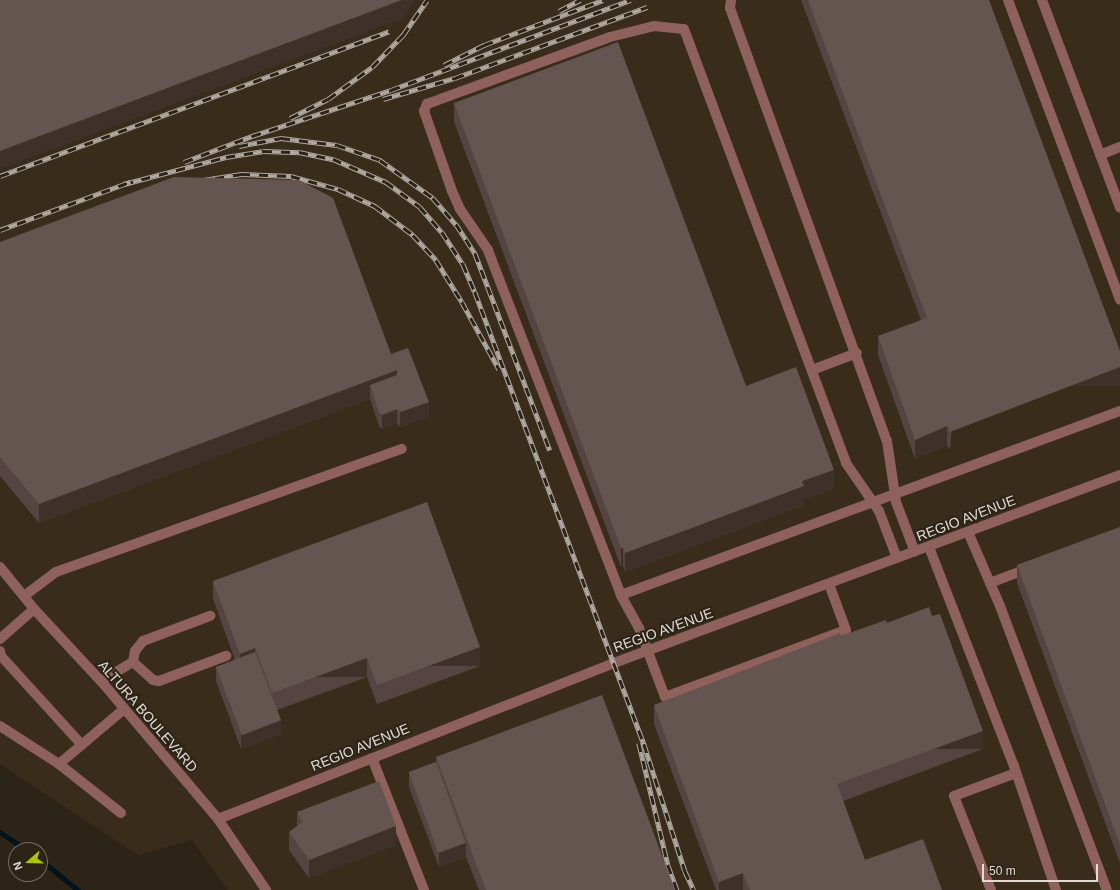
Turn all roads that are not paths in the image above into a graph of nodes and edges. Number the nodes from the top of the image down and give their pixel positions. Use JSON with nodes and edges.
{"nodes":[{"id":1,"x":731,"y":0,"type":"edge"},
{"id":2,"x":1008,"y":0,"type":"edge"},
{"id":3,"x":1042,"y":0,"type":"edge"},
{"id":4,"x":1120,"y":147,"type":"edge"},
{"id":5,"x":1100,"y":155,"type":"junction"},
{"id":6,"x":1120,"y":208,"type":"edge"},
{"id":7,"x":1120,"y":300,"type":"edge"},
{"id":8,"x":857,"y":353,"type":"junction"},
{"id":9,"x":812,"y":370,"type":"junction"},
{"id":10,"x":1120,"y":411,"type":"edge"},
{"id":11,"x":402,"y":450,"type":"dead end"},
{"id":12,"x":1120,"y":475,"type":"edge"},
{"id":13,"x":895,"y":495,"type":"junction"},
{"id":14,"x":874,"y":502,"type":"junction"},
{"id":15,"x":968,"y":532,"type":"junction"},
{"id":16,"x":929,"y":547,"type":"junction"},
{"id":17,"x":915,"y":552,"type":"junction"},
{"id":18,"x":897,"y":558,"type":"junction"},
{"id":19,"x":1040,"y":564,"type":"edge"},
{"id":20,"x":0,"y":567,"type":"edge"},
{"id":21,"x":990,"y":583,"type":"junction"},
{"id":22,"x":829,"y":584,"type":"junction"},
{"id":23,"x":621,"y":595,"type":"junction"},
{"id":24,"x":24,"y":596,"type":"junction"},
{"id":25,"x":34,"y":609,"type":"junction"},
{"id":26,"x":210,"y":616,"type":"dead end"},
{"id":27,"x":0,"y":639,"type":"edge"},
{"id":28,"x":648,"y":650,"type":"junction"},
{"id":29,"x":0,"y":651,"type":"edge"},
{"id":30,"x":226,"y":656,"type":"dead end"},
{"id":31,"x":133,"y":662,"type":"junction"},
{"id":32,"x":101,"y":681,"type":"junction"},
{"id":33,"x":124,"y":709,"type":"junction"},
{"id":34,"x":0,"y":726,"type":"edge"},
{"id":35,"x":82,"y":745,"type":"junction"},
{"id":36,"x":372,"y":758,"type":"junction"},
{"id":37,"x":59,"y":764,"type":"junction"},
{"id":38,"x":1016,"y":773,"type":"junction"},
{"id":39,"x":121,"y":813,"type":"dead end"},
{"id":40,"x":218,"y":819,"type":"junction"},
{"id":41,"x":266,"y":890,"type":"edge"},
{"id":42,"x":424,"y":890,"type":"edge"},
{"id":43,"x":990,"y":890,"type":"edge"},
{"id":44,"x":1056,"y":890,"type":"edge"},
{"id":45,"x":1107,"y":890,"type":"edge"}],
"edges":[{"from":1,"to":8,"type":"street"},
{"from":2,"to":7,"type":"street"},
{"from":3,"to":5,"type":"street"},
{"from":4,"to":5,"type":"street"},
{"from":5,"to":6,"type":"street"},
{"from":8,"to":9,"type":"street"},
{"from":8,"to":13,"type":"street"},
{"from":9,"to":14,"type":"street"},
{"from":9,"to":23,"type":"street"},
{"from":10,"to":13,"type":"street"},
{"from":11,"to":24,"type":"street"},
{"from":12,"to":15,"type":"street","name":"REGIO AVENUE"},
{"from":13,"to":14,"type":"street"},
{"from":13,"to":17,"type":"street"},
{"from":14,"to":18,"type":"street"},
{"from":14,"to":23,"type":"street"},
{"from":15,"to":16,"type":"street","name":"REGIO AVENUE"},
{"from":15,"to":21,"type":"street"},
{"from":16,"to":17,"type":"street","name":"REGIO AVENUE"},
{"from":16,"to":38,"type":"street"},
{"from":17,"to":18,"type":"street","name":"REGIO AVENUE"},
{"from":18,"to":22,"type":"street","name":"REGIO AVENUE"},
{"from":19,"to":21,"type":"street"},
{"from":20,"to":24,"type":"street","name":"ALTURA BOULEVARD"},
{"from":21,"to":45,"type":"street"},
{"from":22,"to":28,"type":"street","name":"REGIO AVENUE"},
{"from":22,"to":28,"type":"street"},
{"from":23,"to":28,"type":"street"},
{"from":24,"to":25,"type":"street","name":"ALTURA BOULEVARD"},
{"from":25,"to":27,"type":"street"},
{"from":25,"to":32,"type":"street","name":"ALTURA BOULEVARD"},
{"from":26,"to":31,"type":"street"},
{"from":28,"to":36,"type":"street","name":"REGIO AVENUE"},
{"from":29,"to":35,"type":"street"},
{"from":30,"to":31,"type":"street"},
{"from":31,"to":32,"type":"street"},
{"from":32,"to":33,"type":"street","name":"ALTURA BOULEVARD"},
{"from":33,"to":35,"type":"street"},
{"from":33,"to":40,"type":"street","name":"ALTURA BOULEVARD"},
{"from":34,"to":37,"type":"street"},
{"from":35,"to":37,"type":"street"},
{"from":36,"to":40,"type":"street","name":"REGIO AVENUE"},
{"from":36,"to":42,"type":"street"},
{"from":37,"to":39,"type":"street"},
{"from":38,"to":43,"type":"street"},
{"from":38,"to":44,"type":"street"},
{"from":40,"to":41,"type":"street","name":"ALTURA BOULEVARD"}]}
